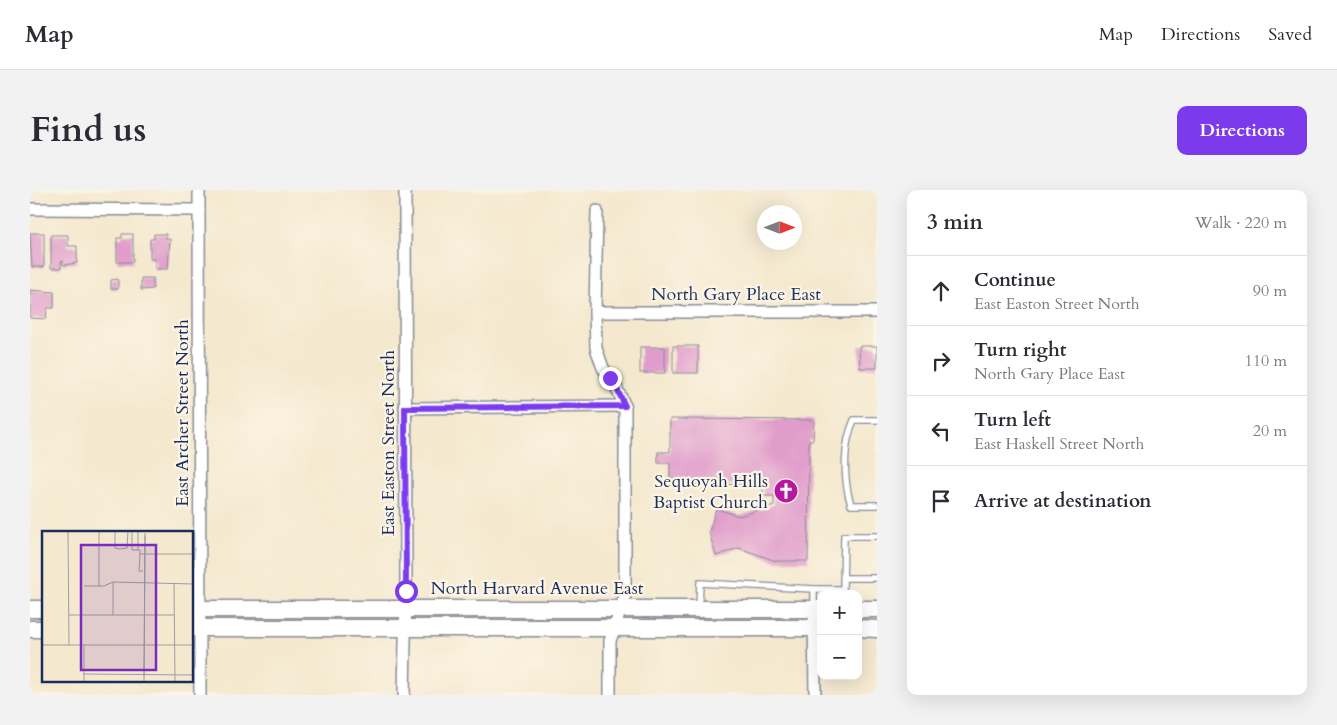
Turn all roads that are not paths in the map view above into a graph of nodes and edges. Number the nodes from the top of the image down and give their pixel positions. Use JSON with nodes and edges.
{"nodes":[{"id":1,"x":199,"y":190,"type":"edge"},
{"id":2,"x":405,"y":190,"type":"edge"},
{"id":3,"x":30,"y":208,"type":"edge"},
{"id":4,"x":199,"y":210,"type":"junction"},
{"id":5,"x":597,"y":211,"type":"dead end"},
{"id":6,"x":595,"y":312,"type":"junction"},
{"id":7,"x":877,"y":312,"type":"edge"},
{"id":8,"x":625,"y":406,"type":"junction"},
{"id":9,"x":405,"y":408,"type":"junction"},
{"id":10,"x":877,"y":420,"type":"edge"},
{"id":11,"x":877,"y":505,"type":"edge"},
{"id":12,"x":877,"y":536,"type":"edge"},
{"id":13,"x":844,"y":578,"type":"junction"},
{"id":14,"x":877,"y":578,"type":"edge"},
{"id":15,"x":814,"y":588,"type":"junction"},
{"id":16,"x":406,"y":608,"type":"junction"},
{"id":17,"x":621,"y":608,"type":"junction"},
{"id":18,"x":197,"y":609,"type":"edge"},
{"id":19,"x":699,"y":609,"type":"junction"},
{"id":20,"x":817,"y":609,"type":"edge"},
{"id":21,"x":862,"y":609,"type":"edge"},
{"id":22,"x":877,"y":609,"type":"edge"},
{"id":23,"x":197,"y":628,"type":"edge"},
{"id":24,"x":614,"y":628,"type":"junction"},
{"id":25,"x":817,"y":628,"type":"edge"},
{"id":26,"x":862,"y":628,"type":"edge"},
{"id":27,"x":877,"y":628,"type":"edge"},
{"id":28,"x":405,"y":629,"type":"junction"},
{"id":29,"x":818,"y":635,"type":"edge"},
{"id":30,"x":200,"y":695,"type":"edge"},
{"id":31,"x":404,"y":695,"type":"edge"},
{"id":32,"x":610,"y":695,"type":"edge"},
{"id":33,"x":815,"y":695,"type":"edge"}],
"edges":[{"from":1,"to":4,"type":"street","name":"East Archer Street North"},
{"from":2,"to":9,"type":"street","name":"East Easton Street North"},
{"from":3,"to":4,"type":"street"},
{"from":4,"to":18,"type":"street","name":"East Archer Street North"},
{"from":5,"to":6,"type":"street"},
{"from":6,"to":7,"type":"street","name":"North Gary Place East"},
{"from":6,"to":8,"type":"street"},
{"from":8,"to":9,"type":"street"},
{"from":8,"to":17,"type":"street"},
{"from":9,"to":16,"type":"street","name":"East Easton Street North"},
{"from":10,"to":11,"type":"lane"},
{"from":12,"to":13,"type":"lane"},
{"from":13,"to":14,"type":"lane"},
{"from":13,"to":15,"type":"lane"},
{"from":15,"to":19,"type":"lane"},
{"from":15,"to":20,"type":"lane"},
{"from":16,"to":17,"type":"main road","name":"North Harvard Avenue East"},
{"from":16,"to":18,"type":"main road","name":"North Harvard Avenue East"},
{"from":16,"to":28,"type":"street","name":"East Easton Street North"},
{"from":17,"to":19,"type":"main road","name":"North Harvard Avenue East"},
{"from":17,"to":24,"type":"street"},
{"from":18,"to":23,"type":"street","name":"East Archer Street North"},
{"from":19,"to":20,"type":"main road","name":"North Harvard Avenue East"},
{"from":21,"to":22,"type":"main road"},
{"from":23,"to":28,"type":"main road"},
{"from":23,"to":30,"type":"street","name":"East Archer Street North"},
{"from":24,"to":25,"type":"main road"},
{"from":24,"to":28,"type":"main road"},
{"from":24,"to":32,"type":"street"},
{"from":26,"to":27,"type":"main road"},
{"from":28,"to":31,"type":"street","name":"East Easton Street North"},
{"from":29,"to":33,"type":"street"}]}
